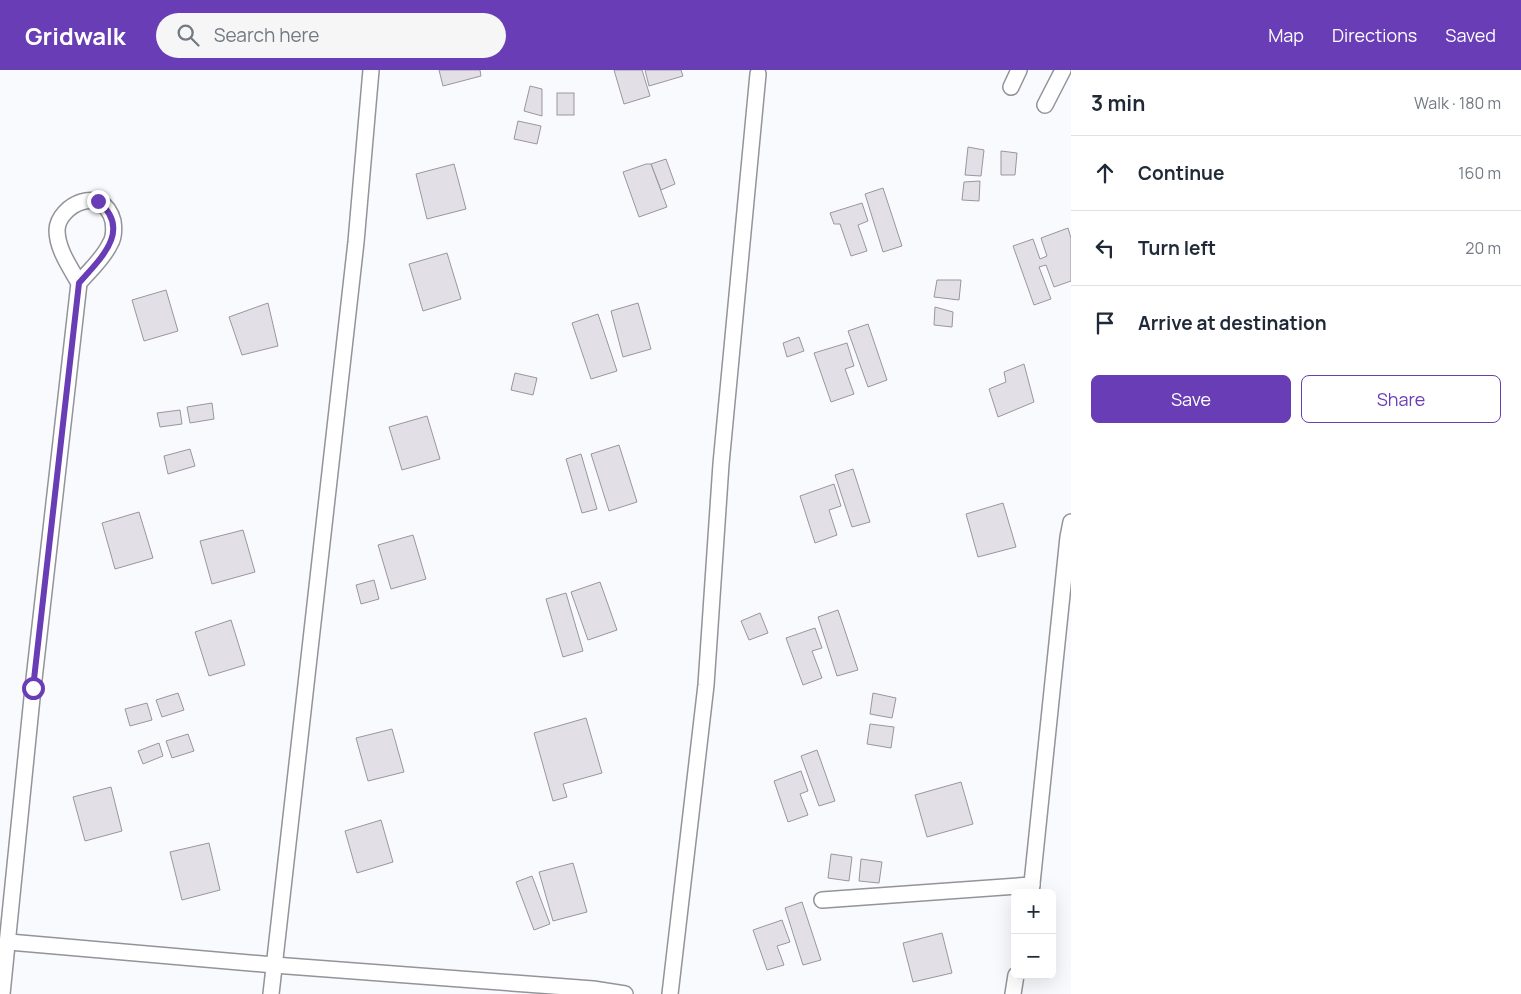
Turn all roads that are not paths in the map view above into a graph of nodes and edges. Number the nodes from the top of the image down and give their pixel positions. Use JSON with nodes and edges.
{"nodes":[{"id":1,"x":371,"y":70,"type":"edge"},
{"id":2,"x":1019,"y":70,"type":"edge"},
{"id":3,"x":1063,"y":70,"type":"edge"},
{"id":4,"x":758,"y":74,"type":"dead end"},
{"id":5,"x":1010,"y":87,"type":"dead end"},
{"id":6,"x":1044,"y":105,"type":"dead end"},
{"id":7,"x":79,"y":283,"type":"junction"},
{"id":8,"x":1071,"y":522,"type":"edge"},
{"id":9,"x":1031,"y":889,"type":"edge"},
{"id":10,"x":1011,"y":890,"type":"edge"},
{"id":11,"x":822,"y":900,"type":"dead end"},
{"id":12,"x":9,"y":942,"type":"junction"},
{"id":13,"x":274,"y":965,"type":"junction"},
{"id":14,"x":1015,"y":979,"type":"edge"},
{"id":15,"x":591,"y":992,"type":"edge"},
{"id":16,"x":2,"y":994,"type":"edge"},
{"id":17,"x":271,"y":994,"type":"edge"},
{"id":18,"x":625,"y":994,"type":"edge"},
{"id":19,"x":670,"y":994,"type":"edge"},
{"id":20,"x":1013,"y":994,"type":"edge"}],
"edges":[{"from":1,"to":13,"type":"street"},
{"from":2,"to":5,"type":"street"},
{"from":3,"to":6,"type":"street"},
{"from":4,"to":19,"type":"street"},
{"from":7,"to":7,"type":"street"},
{"from":7,"to":12,"type":"street"},
{"from":8,"to":9,"type":"street"},
{"from":10,"to":11,"type":"street"},
{"from":12,"to":13,"type":"street"},
{"from":12,"to":16,"type":"street"},
{"from":13,"to":15,"type":"street"},
{"from":13,"to":17,"type":"street"},
{"from":14,"to":20,"type":"street"},
{"from":15,"to":18,"type":"street"}]}
